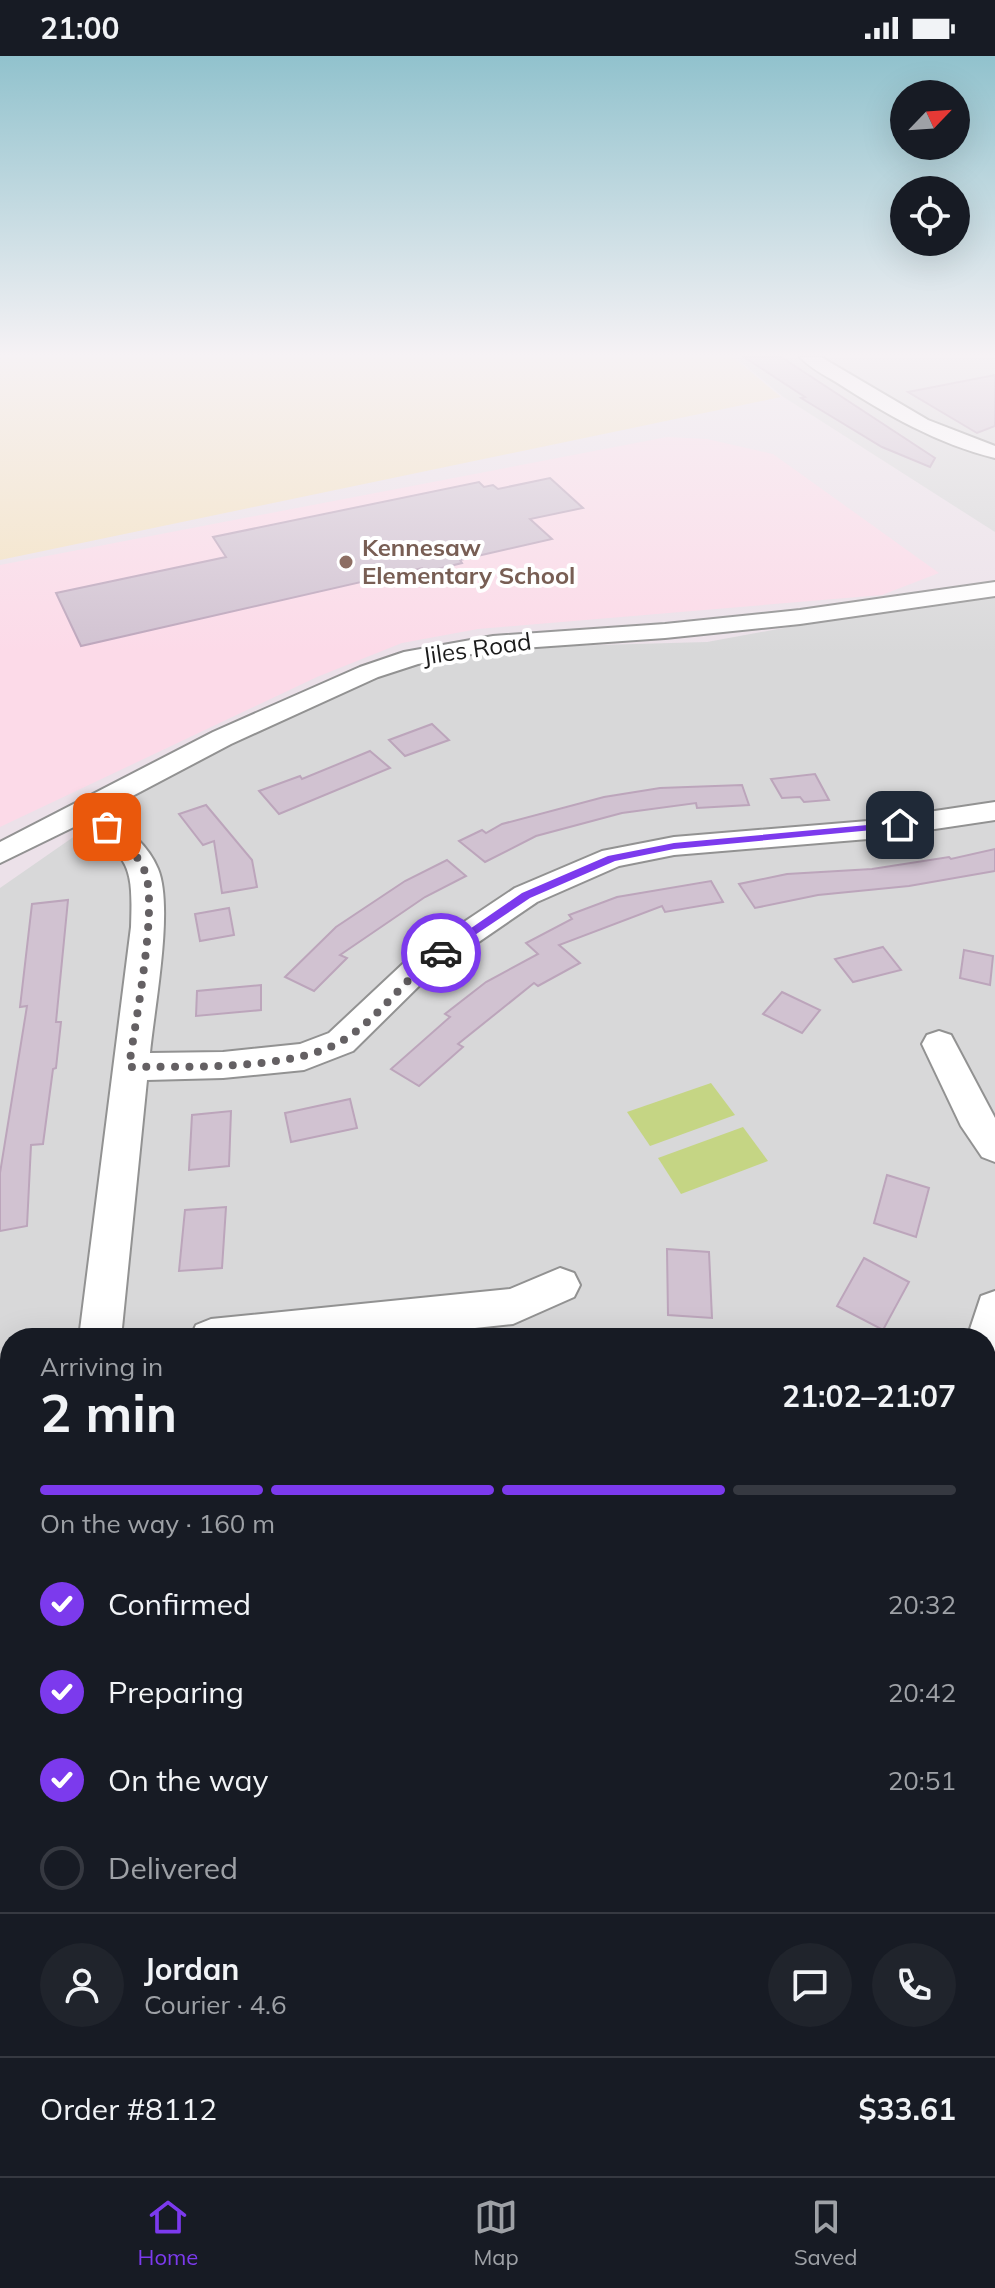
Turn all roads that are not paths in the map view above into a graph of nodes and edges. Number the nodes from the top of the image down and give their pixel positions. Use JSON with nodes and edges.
{"nodes":[{"id":1,"x":995,"y":589,"type":"edge"},
{"id":2,"x":82,"y":809,"type":"junction"},
{"id":3,"x":995,"y":811,"type":"edge"},
{"id":4,"x":0,"y":854,"type":"edge"},
{"id":5,"x":939,"y":1044,"type":"dead end"},
{"id":6,"x":129,"y":1067,"type":"junction"},
{"id":7,"x":995,"y":1147,"type":"edge"},
{"id":8,"x":560,"y":1285,"type":"dead end"},
{"id":9,"x":101,"y":1328,"type":"edge"},
{"id":10,"x":305,"y":1328,"type":"edge"}],
"edges":[{"from":1,"to":2,"type":"street","name":"Jiles Road"},
{"from":2,"to":4,"type":"street","name":"Jiles Road"},
{"from":2,"to":6,"type":"street"},
{"from":3,"to":6,"type":"street"},
{"from":5,"to":7,"type":"street"},
{"from":6,"to":9,"type":"street"},
{"from":8,"to":10,"type":"street"}]}
